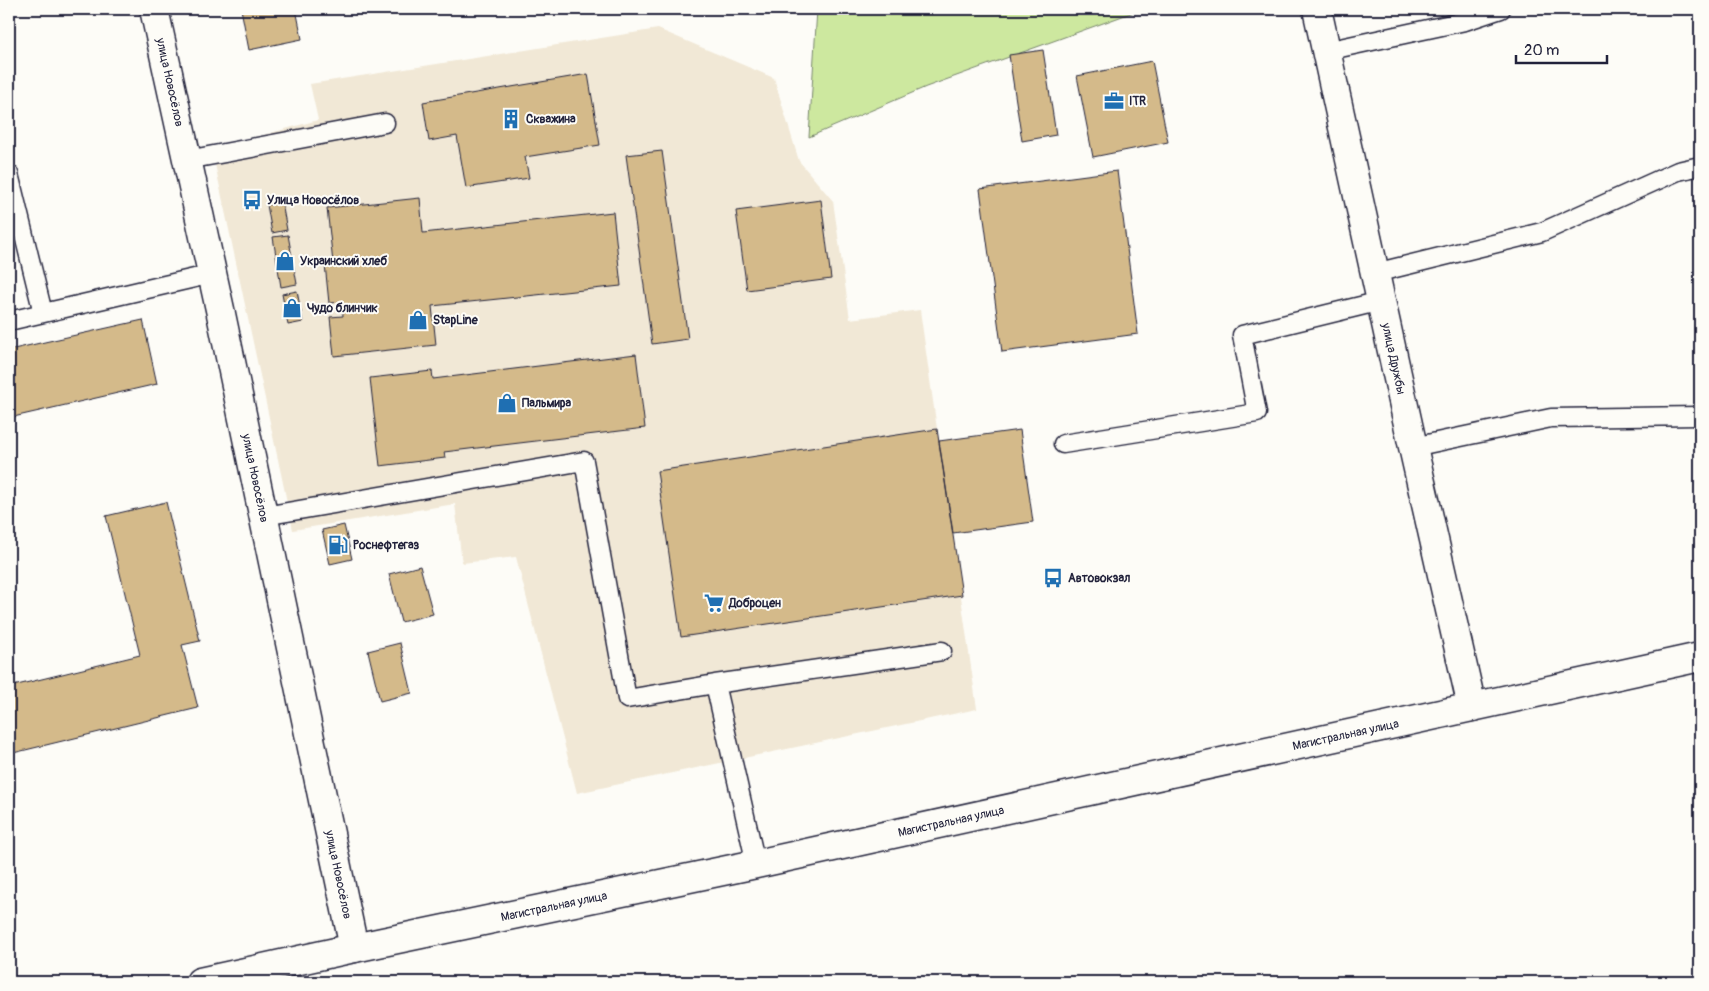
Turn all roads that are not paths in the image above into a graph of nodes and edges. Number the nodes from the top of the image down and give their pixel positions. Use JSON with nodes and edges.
{"nodes":[{"id":1,"x":154,"y":9,"type":"edge"},
{"id":2,"x":1317,"y":9,"type":"edge"},
{"id":3,"x":1501,"y":9,"type":"edge"},
{"id":4,"x":1326,"y":51,"type":"junction"},
{"id":5,"x":385,"y":124,"type":"dead end"},
{"id":6,"x":187,"y":160,"type":"junction"},
{"id":7,"x":1700,"y":166,"type":"edge"},
{"id":8,"x":9,"y":174,"type":"edge"},
{"id":9,"x":1375,"y":273,"type":"junction"},
{"id":10,"x":212,"y":274,"type":"junction"},
{"id":11,"x":1381,"y":301,"type":"junction"},
{"id":12,"x":43,"y":313,"type":"junction"},
{"id":13,"x":9,"y":321,"type":"edge"},
{"id":14,"x":1700,"y":416,"type":"edge"},
{"id":15,"x":1063,"y":444,"type":"dead end"},
{"id":16,"x":1413,"y":447,"type":"junction"},
{"id":17,"x":264,"y":516,"type":"junction"},
{"id":18,"x":942,"y":651,"type":"dead end"},
{"id":19,"x":1700,"y":657,"type":"edge"},
{"id":20,"x":715,"y":684,"type":"junction"},
{"id":21,"x":1472,"y":707,"type":"junction"},
{"id":22,"x":756,"y":864,"type":"junction"},
{"id":23,"x":354,"y":948,"type":"junction"},
{"id":24,"x":200,"y":982,"type":"edge"}],
"edges":[{"from":1,"to":6,"type":"main road","name":"улица Новосёлов"},
{"from":2,"to":4,"type":"main road","name":"улица Дружбы"},
{"from":3,"to":4,"type":"lane"},
{"from":4,"to":9,"type":"main road","name":"улица Дружбы"},
{"from":5,"to":6,"type":"lane"},
{"from":6,"to":10,"type":"main road","name":"улица Новосёлов"},
{"from":7,"to":9,"type":"lane"},
{"from":8,"to":12,"type":"lane"},
{"from":9,"to":11,"type":"main road","name":"улица Дружбы"},
{"from":10,"to":12,"type":"lane"},
{"from":10,"to":17,"type":"main road","name":"улица Новосёлов"},
{"from":11,"to":15,"type":"lane"},
{"from":11,"to":16,"type":"main road","name":"улица Дружбы"},
{"from":12,"to":13,"type":"lane"},
{"from":14,"to":16,"type":"lane"},
{"from":16,"to":21,"type":"main road","name":"улица Дружбы"},
{"from":17,"to":20,"type":"lane"},
{"from":17,"to":23,"type":"main road","name":"улица Новосёлов"},
{"from":18,"to":20,"type":"lane"},
{"from":19,"to":21,"type":"main road","name":"Магистральная улица"},
{"from":20,"to":22,"type":"lane"},
{"from":21,"to":22,"type":"main road","name":"Магистральная улица"},
{"from":22,"to":23,"type":"main road","name":"Магистральная улица"},
{"from":23,"to":24,"type":"main road","name":"Магистральная улица"}]}
